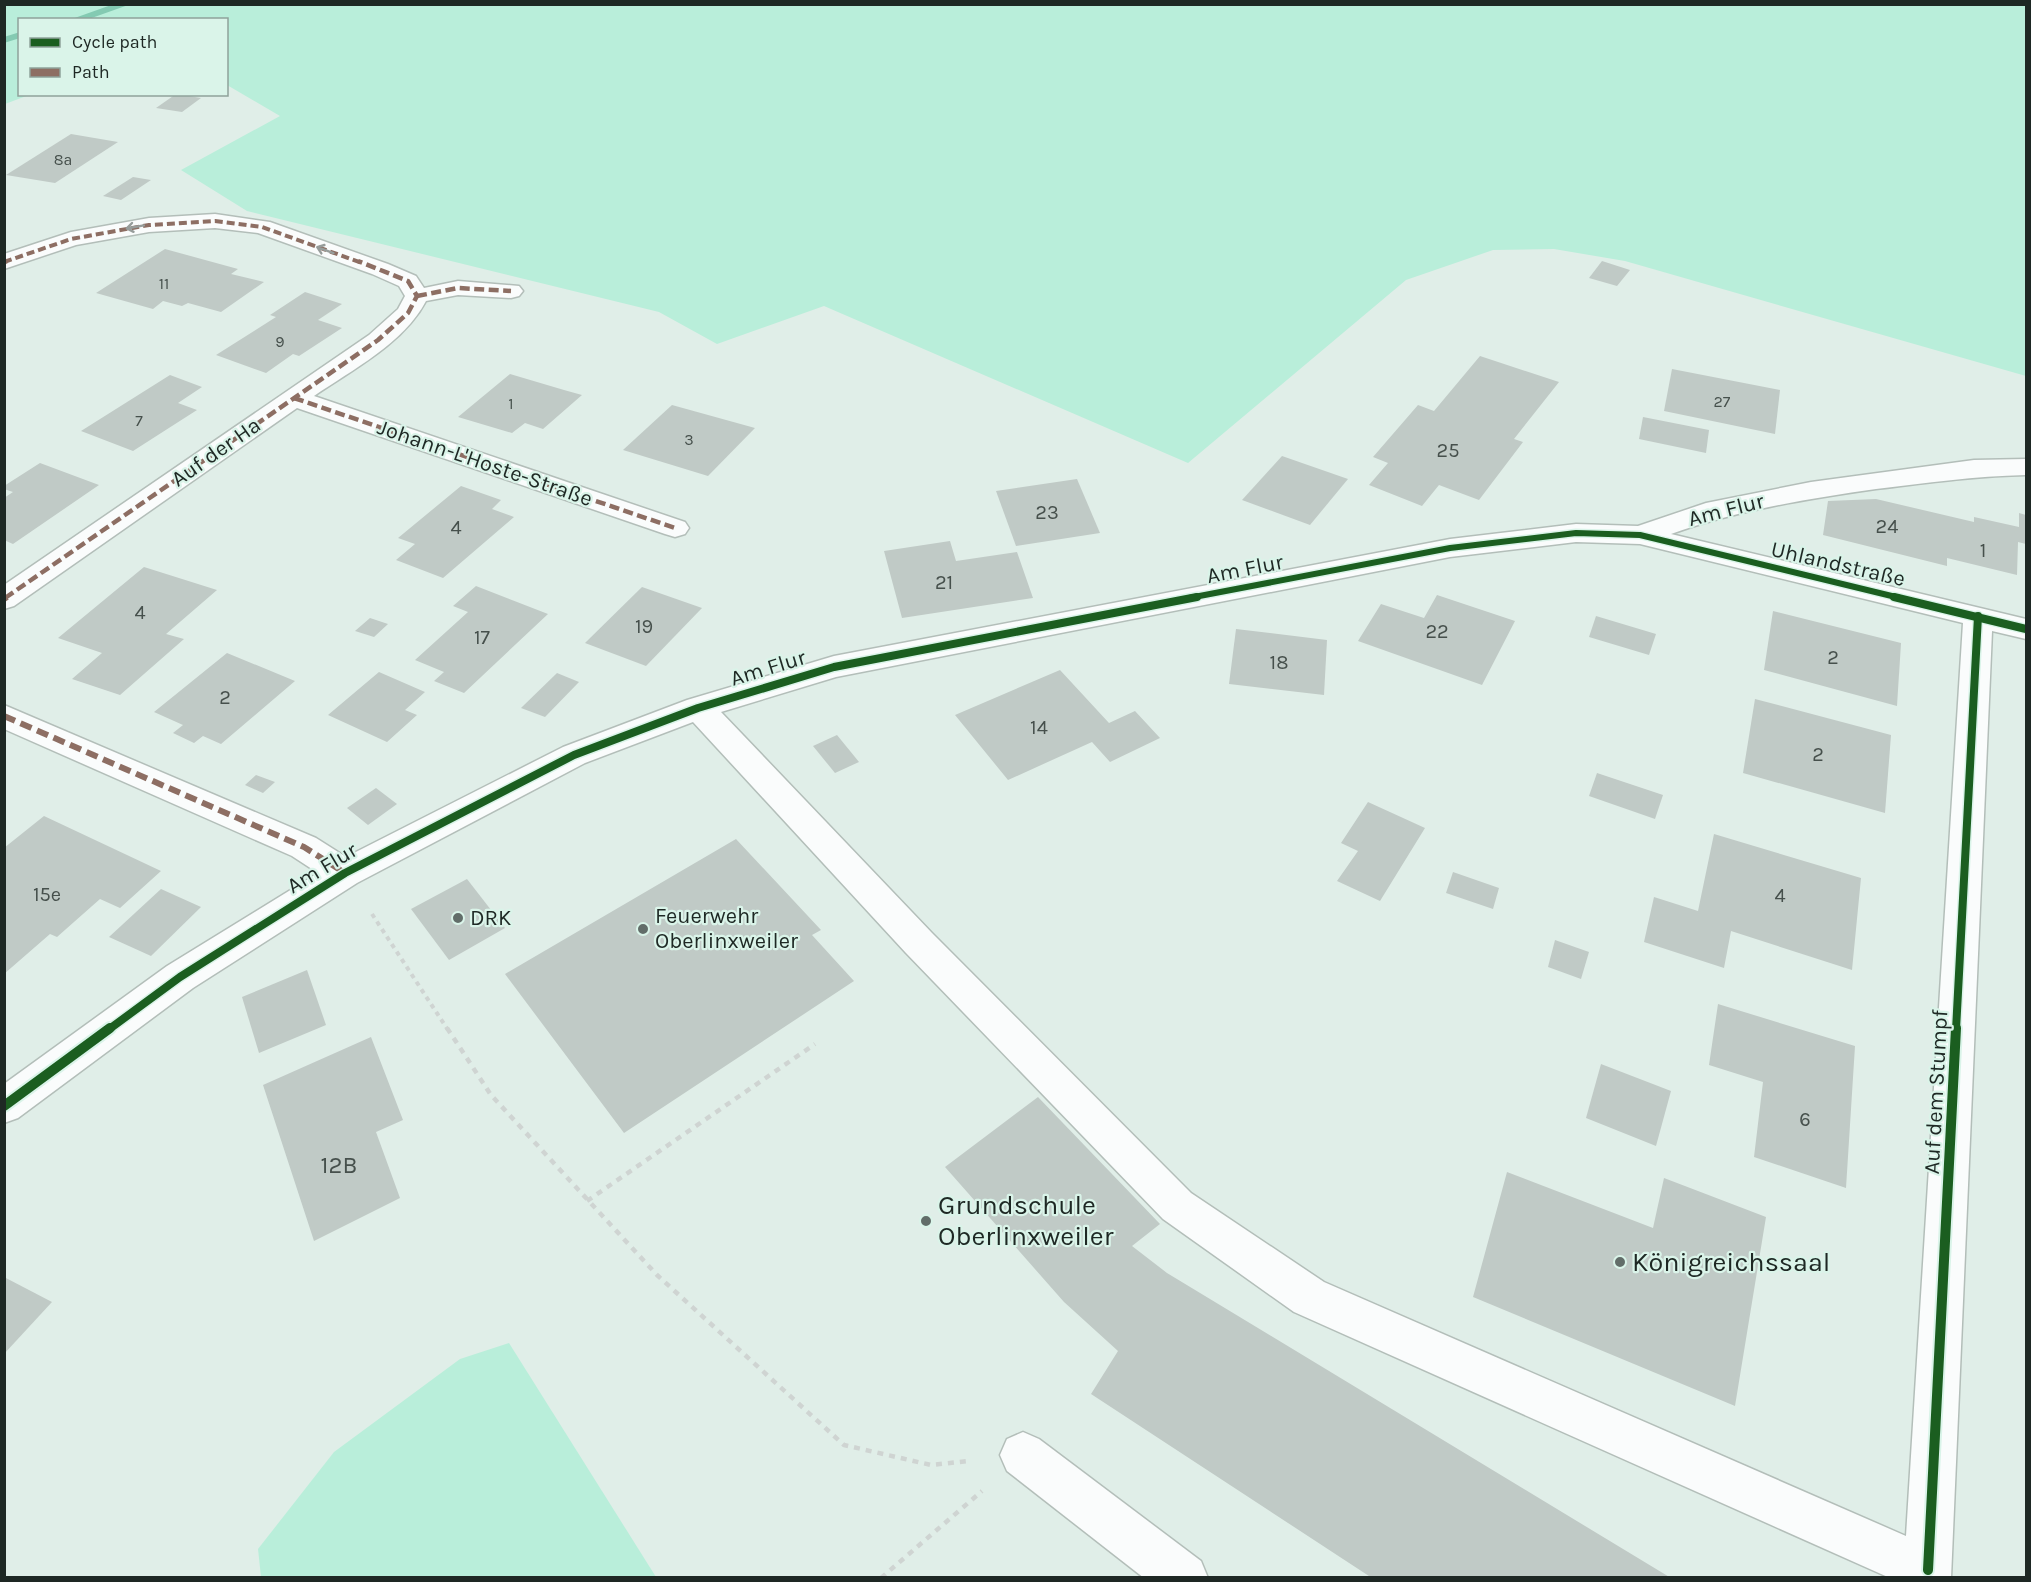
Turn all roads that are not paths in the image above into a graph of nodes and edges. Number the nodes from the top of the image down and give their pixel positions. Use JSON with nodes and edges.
{"nodes":[{"id":1,"x":4,"y":262,"type":"edge"},
{"id":2,"x":511,"y":291,"type":"dead end"},
{"id":3,"x":417,"y":296,"type":"junction"},
{"id":4,"x":294,"y":398,"type":"junction"},
{"id":5,"x":2026,"y":467,"type":"edge"},
{"id":6,"x":675,"y":528,"type":"dead end"},
{"id":7,"x":1640,"y":535,"type":"junction"},
{"id":8,"x":4,"y":599,"type":"edge"},
{"id":9,"x":1978,"y":616,"type":"junction"},
{"id":10,"x":2026,"y":629,"type":"edge"},
{"id":11,"x":698,"y":708,"type":"junction"},
{"id":12,"x":4,"y":716,"type":"edge"},
{"id":13,"x":345,"y":873,"type":"junction"},
{"id":14,"x":4,"y":1106,"type":"edge"},
{"id":15,"x":1023,"y":1455,"type":"road end"},
{"id":16,"x":1928,"y":1574,"type":"edge"},
{"id":17,"x":1185,"y":1578,"type":"edge"}],
"edges":[{"from":3,"to":1,"type":"street","one_way":true},
{"from":2,"to":3,"type":"street"},
{"from":3,"to":4,"type":"street","name":"Auf der Ha"},
{"from":4,"to":6,"type":"street","name":"Johann-L'Hoste-Straße"},
{"from":4,"to":8,"type":"street","name":"Auf der Ha"},
{"from":5,"to":7,"type":"street","name":"Am Flur"},
{"from":7,"to":9,"type":"street","name":"Uhlandstraße"},
{"from":7,"to":11,"type":"street","name":"Am Flur"},
{"from":9,"to":10,"type":"street","name":"Uhlandstraße"},
{"from":9,"to":16,"type":"street","name":"Auf dem Stumpf"},
{"from":11,"to":13,"type":"street","name":"Am Flur"},
{"from":11,"to":16,"type":"street"},
{"from":12,"to":13,"type":"street"},
{"from":13,"to":14,"type":"street","name":"Am Flur"},
{"from":15,"to":17,"type":"street"}]}
